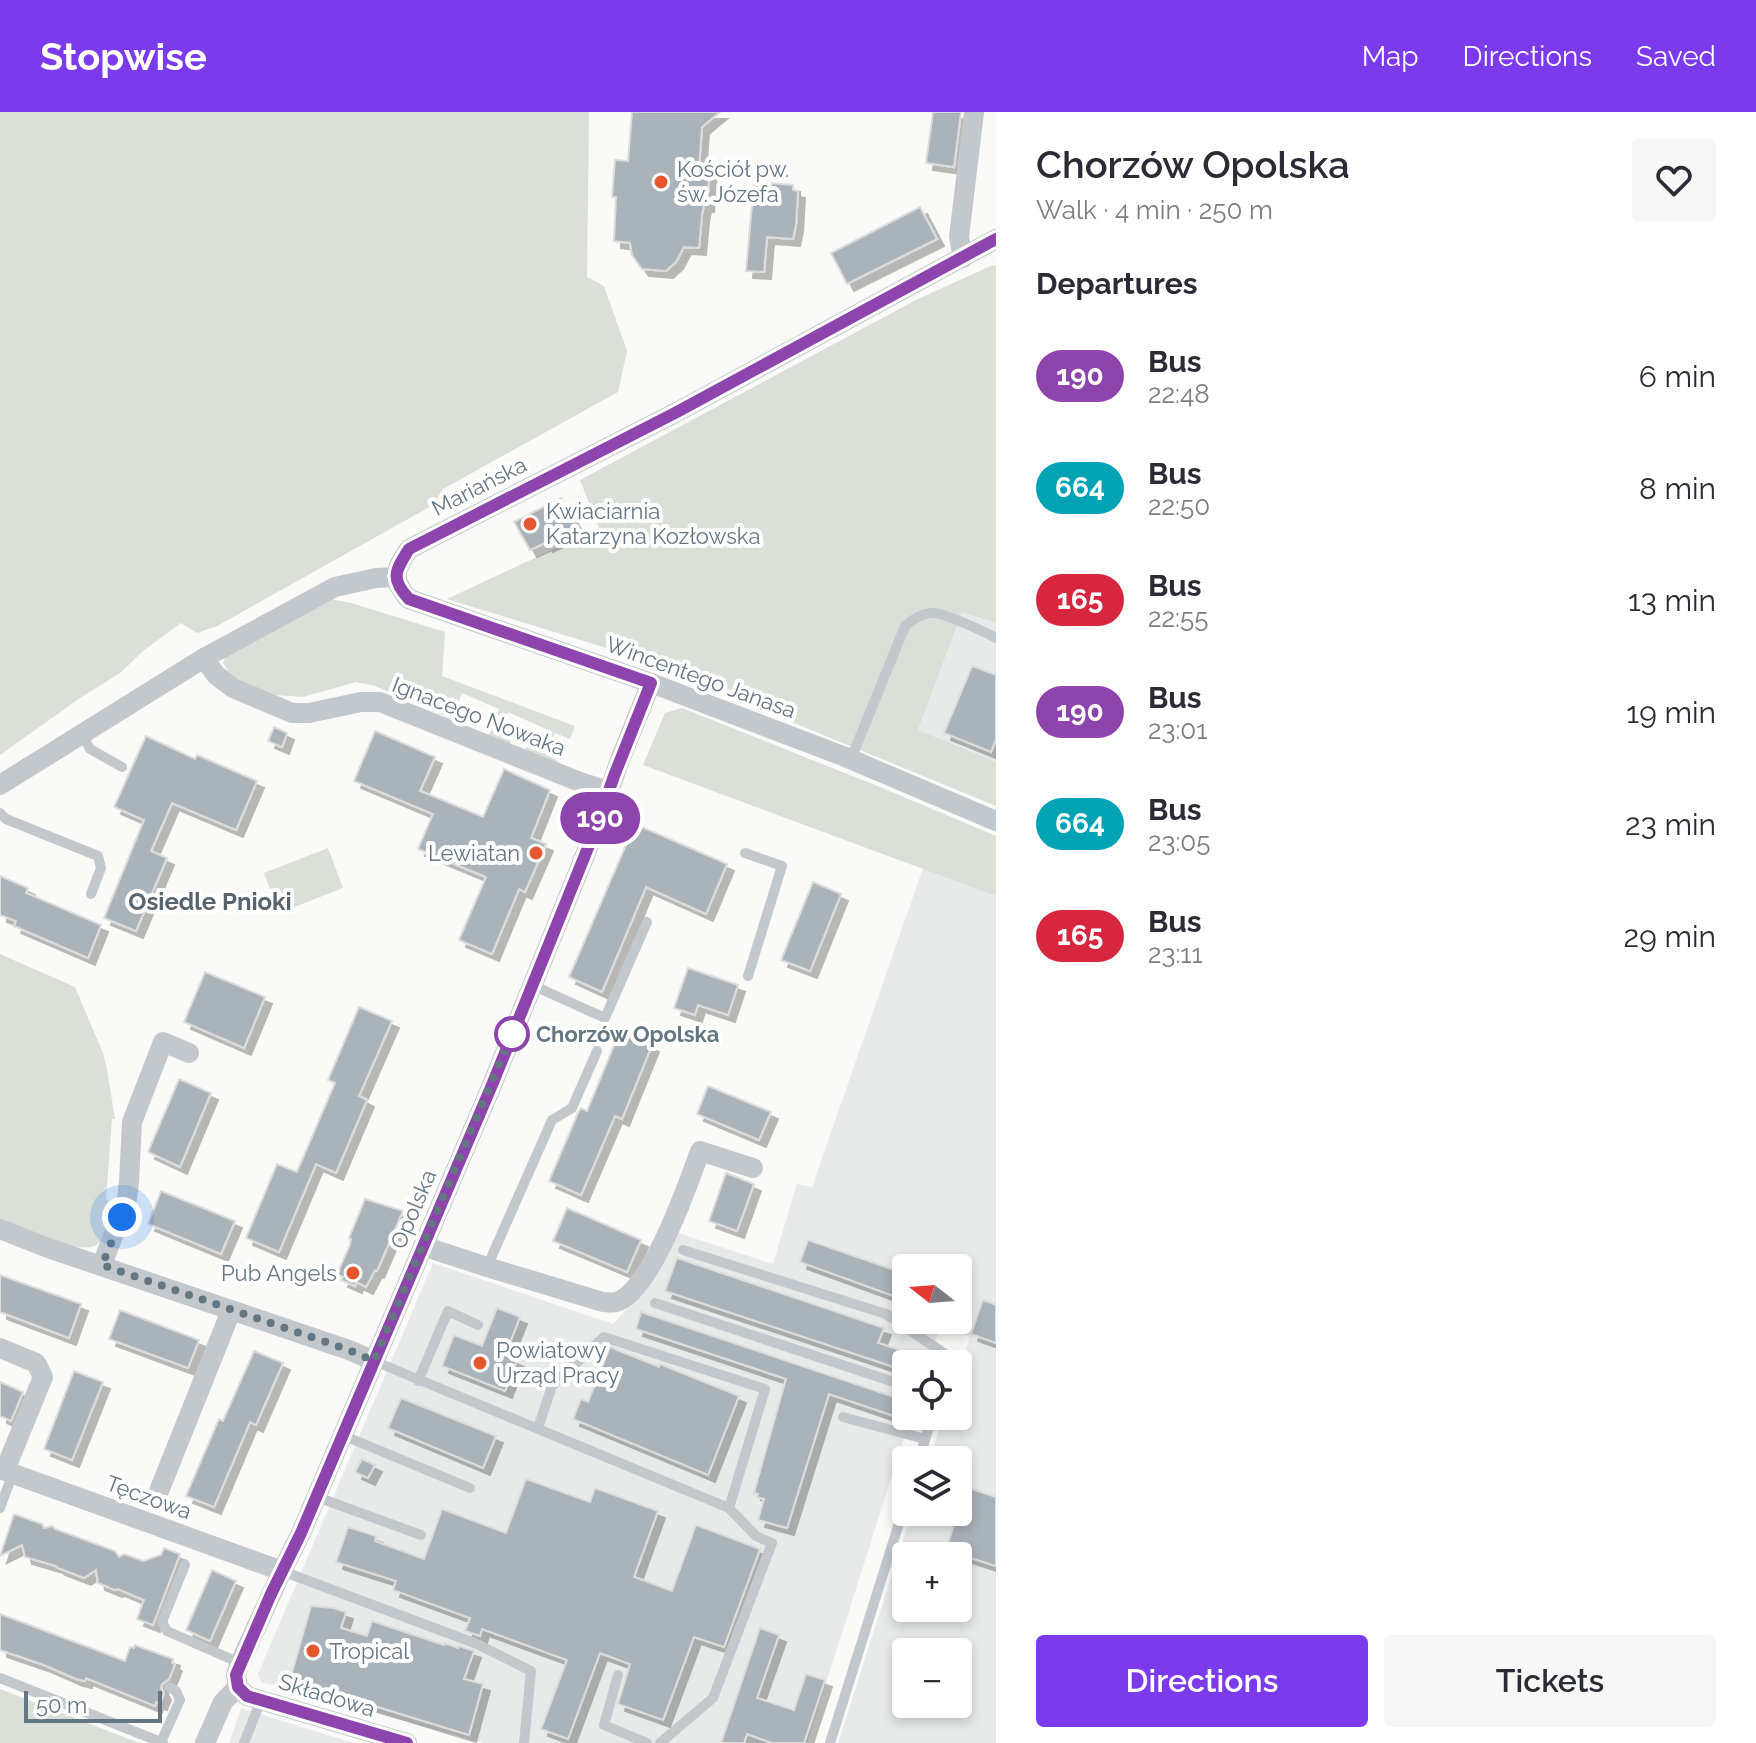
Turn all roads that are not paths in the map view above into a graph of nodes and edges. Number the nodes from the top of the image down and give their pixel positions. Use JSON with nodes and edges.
{"nodes":[{"id":1,"x":974,"y":112,"type":"edge"},
{"id":2,"x":996,"y":239,"type":"edge"},
{"id":3,"x":963,"y":258,"type":"junction"},
{"id":4,"x":396,"y":577,"type":"junction"},
{"id":5,"x":996,"y":638,"type":"edge"},
{"id":6,"x":204,"y":658,"type":"junction"},
{"id":7,"x":651,"y":683,"type":"junction"},
{"id":8,"x":82,"y":734,"type":"junction"},
{"id":9,"x":851,"y":759,"type":"junction"},
{"id":10,"x":122,"y":767,"type":"dead end"},
{"id":11,"x":0,"y":785,"type":"edge"},
{"id":12,"x":608,"y":791,"type":"junction"},
{"id":13,"x":0,"y":813,"type":"edge"},
{"id":14,"x":996,"y":821,"type":"edge"},
{"id":15,"x":745,"y":853,"type":"dead end"},
{"id":16,"x":91,"y":894,"type":"dead end"},
{"id":17,"x":647,"y":922,"type":"dead end"},
{"id":18,"x":748,"y":976,"type":"dead end"},
{"id":19,"x":532,"y":985,"type":"junction"},
{"id":20,"x":597,"y":1051,"type":"dead end"},
{"id":21,"x":189,"y":1053,"type":"dead end"},
{"id":22,"x":753,"y":1168,"type":"dead end"},
{"id":23,"x":0,"y":1229,"type":"edge"},
{"id":24,"x":423,"y":1246,"type":"junction"},
{"id":25,"x":683,"y":1250,"type":"dead end"},
{"id":26,"x":102,"y":1265,"type":"junction"},
{"id":27,"x":487,"y":1267,"type":"junction"},
{"id":28,"x":655,"y":1303,"type":"dead end"},
{"id":29,"x":231,"y":1311,"type":"junction"},
{"id":30,"x":478,"y":1325,"type":"dead end"},
{"id":31,"x":0,"y":1348,"type":"edge"},
{"id":32,"x":939,"y":1350,"type":"edge"},
{"id":33,"x":374,"y":1361,"type":"junction"},
{"id":34,"x":418,"y":1381,"type":"junction"},
{"id":35,"x":892,"y":1381,"type":"edge"},
{"id":36,"x":843,"y":1417,"type":"dead end"},
{"id":37,"x":538,"y":1428,"type":"junction"},
{"id":38,"x":928,"y":1430,"type":"edge"},
{"id":39,"x":342,"y":1435,"type":"junction"},
{"id":40,"x":925,"y":1439,"type":"junction"},
{"id":41,"x":923,"y":1446,"type":"edge"},
{"id":42,"x":6,"y":1471,"type":"edge"},
{"id":43,"x":470,"y":1488,"type":"dead end"},
{"id":44,"x":317,"y":1497,"type":"junction"},
{"id":45,"x":155,"y":1501,"type":"dead end"},
{"id":46,"x":0,"y":1508,"type":"edge"},
{"id":47,"x":729,"y":1508,"type":"junction"},
{"id":48,"x":898,"y":1526,"type":"edge"},
{"id":49,"x":421,"y":1535,"type":"dead end"},
{"id":50,"x":185,"y":1565,"type":"dead end"},
{"id":51,"x":282,"y":1571,"type":"junction"},
{"id":52,"x":240,"y":1663,"type":"junction"},
{"id":53,"x":618,"y":1675,"type":"dead end"},
{"id":54,"x":0,"y":1678,"type":"edge"},
{"id":55,"x":169,"y":1687,"type":"dead end"},
{"id":56,"x":238,"y":1687,"type":"junction"},
{"id":57,"x":262,"y":1700,"type":"junction"},
{"id":58,"x":162,"y":1743,"type":"edge"},
{"id":59,"x":205,"y":1743,"type":"edge"},
{"id":60,"x":244,"y":1743,"type":"edge"},
{"id":61,"x":407,"y":1743,"type":"edge"},
{"id":62,"x":524,"y":1743,"type":"edge"},
{"id":63,"x":647,"y":1743,"type":"edge"},
{"id":64,"x":660,"y":1743,"type":"edge"},
{"id":65,"x":830,"y":1743,"type":"edge"}],
"edges":[{"from":1,"to":3,"type":"street"},
{"from":2,"to":3,"type":"street","name":"Mariańska"},
{"from":3,"to":4,"type":"street","name":"Mariańska"},
{"from":4,"to":6,"type":"street"},
{"from":4,"to":7,"type":"street","name":"Wincentego Janasa"},
{"from":5,"to":9,"type":"lane"},
{"from":6,"to":8,"type":"street"},
{"from":6,"to":12,"type":"street","name":"Ignacego Nowaka"},
{"from":7,"to":9,"type":"street","name":"Wincentego Janasa"},
{"from":7,"to":12,"type":"street","name":"Opolska"},
{"from":8,"to":10,"type":"lane"},
{"from":8,"to":11,"type":"street"},
{"from":9,"to":14,"type":"street","name":"Wincentego Janasa"},
{"from":12,"to":19,"type":"street","name":"Opolska"},
{"from":13,"to":16,"type":"lane"},
{"from":15,"to":18,"type":"lane"},
{"from":17,"to":19,"type":"lane"},
{"from":19,"to":24,"type":"street","name":"Opolska"},
{"from":20,"to":27,"type":"lane"},
{"from":21,"to":26,"type":"street"},
{"from":22,"to":27,"type":"street"},
{"from":23,"to":26,"type":"street"},
{"from":24,"to":27,"type":"street"},
{"from":24,"to":33,"type":"street","name":"Opolska"},
{"from":25,"to":32,"type":"lane"},
{"from":26,"to":29,"type":"street"},
{"from":28,"to":35,"type":"lane"},
{"from":29,"to":33,"type":"street"},
{"from":29,"to":45,"type":"street"},
{"from":30,"to":34,"type":"lane"},
{"from":31,"to":42,"type":"street"},
{"from":33,"to":34,"type":"lane"},
{"from":33,"to":39,"type":"street","name":"Opolska"},
{"from":34,"to":37,"type":"lane"},
{"from":36,"to":40,"type":"lane"},
{"from":37,"to":47,"type":"lane"},
{"from":37,"to":47,"type":"lane"},
{"from":38,"to":40,"type":"lane"},
{"from":39,"to":43,"type":"lane"},
{"from":39,"to":44,"type":"street","name":"Opolska"},
{"from":40,"to":41,"type":"lane"},
{"from":42,"to":46,"type":"lane"},
{"from":42,"to":51,"type":"street","name":"Tęczowa"},
{"from":44,"to":49,"type":"lane"},
{"from":44,"to":51,"type":"street","name":"Opolska"},
{"from":47,"to":64,"type":"lane"},
{"from":48,"to":65,"type":"lane"},
{"from":50,"to":52,"type":"lane"},
{"from":51,"to":52,"type":"street","name":"Opolska"},
{"from":51,"to":62,"type":"lane"},
{"from":52,"to":56,"type":"street","name":"Opolska"},
{"from":53,"to":63,"type":"lane"},
{"from":54,"to":58,"type":"lane"},
{"from":55,"to":58,"type":"lane"},
{"from":56,"to":57,"type":"street","name":"Składowa"},
{"from":56,"to":59,"type":"street"},
{"from":57,"to":60,"type":"lane"},
{"from":57,"to":61,"type":"street","name":"Składowa"}]}
